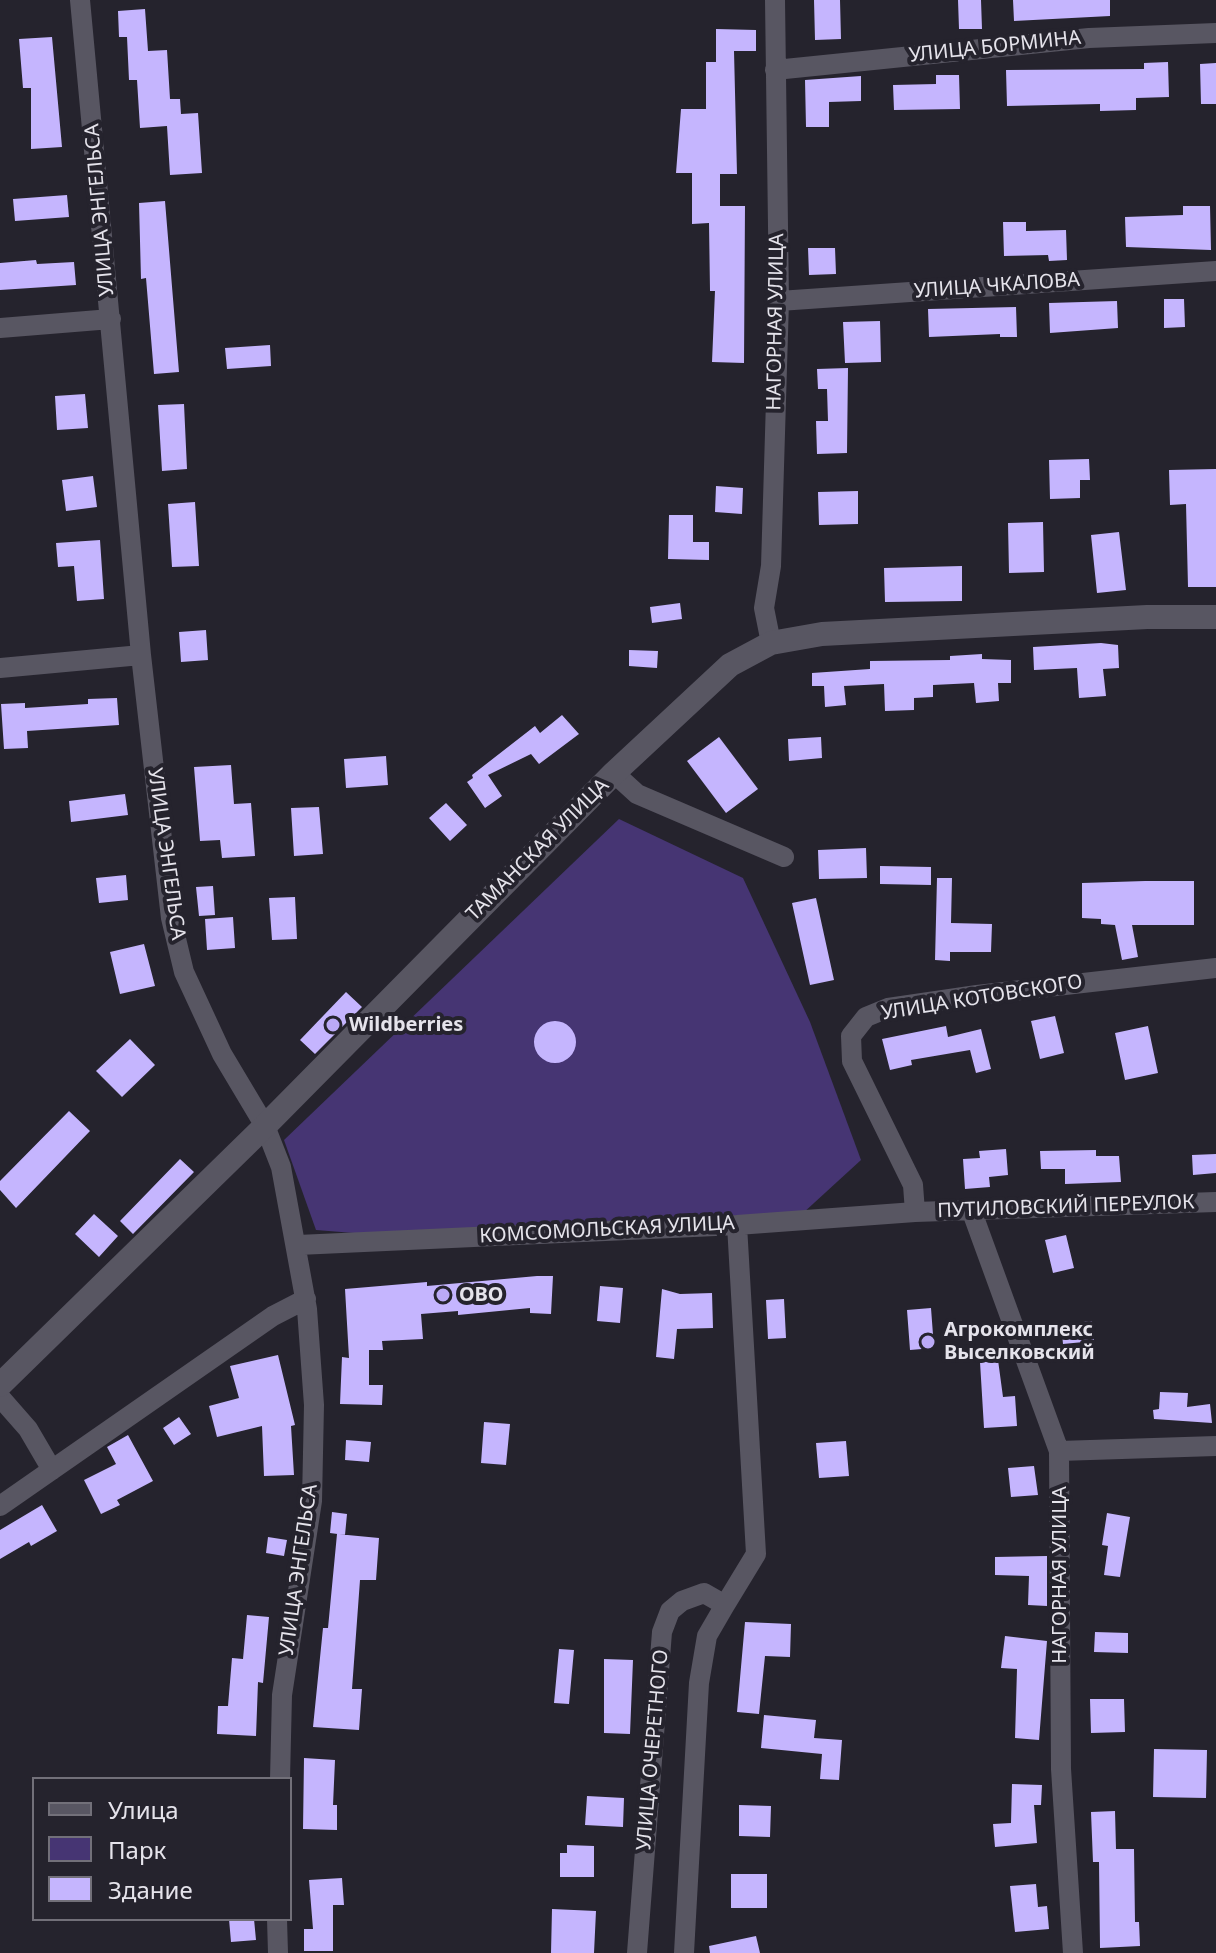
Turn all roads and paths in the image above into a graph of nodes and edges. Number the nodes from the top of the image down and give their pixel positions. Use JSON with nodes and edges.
{"nodes":[{"id":1,"x":80,"y":0,"type":"edge"},
{"id":2,"x":775,"y":0,"type":"edge"},
{"id":3,"x":1216,"y":33,"type":"edge"},
{"id":4,"x":775,"y":70,"type":"junction"},
{"id":5,"x":1216,"y":271,"type":"edge"},
{"id":6,"x":779,"y":301,"type":"junction"},
{"id":7,"x":111,"y":319,"type":"junction"},
{"id":8,"x":0,"y":328,"type":"edge"},
{"id":9,"x":1216,"y":617,"type":"edge"},
{"id":10,"x":771,"y":643,"type":"junction"},
{"id":11,"x":141,"y":655,"type":"junction"},
{"id":12,"x":0,"y":668,"type":"edge"},
{"id":13,"x":614,"y":773,"type":"junction"},
{"id":14,"x":784,"y":857,"type":"dead end"},
{"id":15,"x":1216,"y":968,"type":"edge"},
{"id":16,"x":265,"y":1126,"type":"junction"},
{"id":17,"x":1216,"y":1202,"type":"edge"},
{"id":18,"x":915,"y":1212,"type":"junction"},
{"id":19,"x":972,"y":1212,"type":"junction"},
{"id":20,"x":737,"y":1225,"type":"junction"},
{"id":21,"x":298,"y":1245,"type":"junction"},
{"id":22,"x":306,"y":1299,"type":"junction"},
{"id":23,"x":0,"y":1385,"type":"edge"},
{"id":24,"x":0,"y":1397,"type":"edge"},
{"id":25,"x":1216,"y":1446,"type":"edge"},
{"id":26,"x":1059,"y":1451,"type":"junction"},
{"id":27,"x":52,"y":1470,"type":"junction"},
{"id":28,"x":0,"y":1506,"type":"edge"},
{"id":29,"x":725,"y":1605,"type":"junction"},
{"id":30,"x":280,"y":1777,"type":"edge"},
{"id":31,"x":277,"y":1921,"type":"edge"},
{"id":32,"x":278,"y":1953,"type":"edge"},
{"id":33,"x":637,"y":1953,"type":"edge"},
{"id":34,"x":684,"y":1953,"type":"edge"},
{"id":35,"x":1073,"y":1953,"type":"edge"}],
"edges":[{"from":1,"to":7,"type":"street","name":"УЛИЦА ЭНГЕЛЬСА"},
{"from":2,"to":4,"type":"street","name":"НАГОРНАЯ УЛИЦА"},
{"from":3,"to":4,"type":"street","name":"УЛИЦА БОРМИНА"},
{"from":4,"to":6,"type":"street","name":"НАГОРНАЯ УЛИЦА"},
{"from":5,"to":6,"type":"street","name":"УЛИЦА ЧКАЛОВА"},
{"from":6,"to":10,"type":"street","name":"НАГОРНАЯ УЛИЦА"},
{"from":7,"to":8,"type":"street"},
{"from":7,"to":11,"type":"street","name":"УЛИЦА ЭНГЕЛЬСА"},
{"from":9,"to":10,"type":"street","name":"ТАМАНСКАЯ УЛИЦА"},
{"from":10,"to":13,"type":"street","name":"ТАМАНСКАЯ УЛИЦА"},
{"from":11,"to":12,"type":"street"},
{"from":11,"to":16,"type":"street","name":"УЛИЦА ЭНГЕЛЬСА"},
{"from":13,"to":14,"type":"street"},
{"from":13,"to":16,"type":"street","name":"ТАМАНСКАЯ УЛИЦА"},
{"from":15,"to":18,"type":"street","name":"УЛИЦА КОТОВСКОГО"},
{"from":16,"to":21,"type":"street","name":"УЛИЦА ЭНГЕЛЬСА"},
{"from":16,"to":23,"type":"street","name":"ТАМАНСКАЯ УЛИЦА"},
{"from":17,"to":19,"type":"street","name":"ПУТИЛОВСКИЙ ПЕРЕУЛОК"},
{"from":18,"to":19,"type":"street","name":"ПУТИЛОВСКИЙ ПЕРЕУЛОК"},
{"from":18,"to":20,"type":"street","name":"КОМСОМОЛЬСКАЯ УЛИЦА"},
{"from":19,"to":26,"type":"street","name":"НАГОРНАЯ УЛИЦА"},
{"from":20,"to":21,"type":"street","name":"КОМСОМОЛЬСКАЯ УЛИЦА"},
{"from":20,"to":29,"type":"street","name":"УЛИЦА ОЧЕРЕТНОГО"},
{"from":21,"to":22,"type":"street","name":"УЛИЦА ЭНГЕЛЬСА"},
{"from":22,"to":27,"type":"street"},
{"from":22,"to":30,"type":"street","name":"УЛИЦА ЭНГЕЛЬСА"},
{"from":24,"to":27,"type":"street"},
{"from":25,"to":26,"type":"street"},
{"from":26,"to":35,"type":"street","name":"НАГОРНАЯ УЛИЦА"},
{"from":27,"to":28,"type":"street"},
{"from":29,"to":33,"type":"street","name":"УЛИЦА ОЧЕРЕТНОГО"},
{"from":29,"to":34,"type":"street","name":"УЛИЦА ОЧЕРЕТНОГО"},
{"from":31,"to":32,"type":"street"}]}
